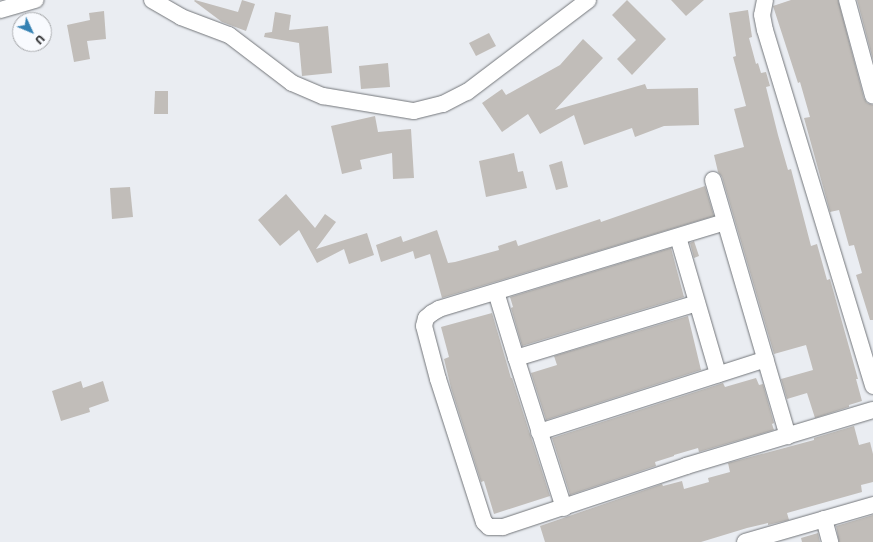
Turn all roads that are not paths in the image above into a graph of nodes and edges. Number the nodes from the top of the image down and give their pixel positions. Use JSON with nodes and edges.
{"nodes":[{"id":1,"x":36,"y":0,"type":"edge"},
{"id":2,"x":152,"y":0,"type":"edge"},
{"id":3,"x":588,"y":0,"type":"edge"},
{"id":4,"x":765,"y":0,"type":"edge"},
{"id":5,"x":846,"y":0,"type":"edge"},
{"id":6,"x":0,"y":10,"type":"edge"},
{"id":7,"x":869,"y":72,"type":"edge"},
{"id":8,"x":873,"y":96,"type":"edge"},
{"id":9,"x":713,"y":180,"type":"dead end"},
{"id":10,"x":725,"y":222,"type":"junction"},
{"id":11,"x":678,"y":237,"type":"junction"},
{"id":12,"x":496,"y":292,"type":"junction"},
{"id":13,"x":698,"y":303,"type":"junction"},
{"id":14,"x":866,"y":334,"type":"edge"},
{"id":15,"x":516,"y":358,"type":"junction"},
{"id":16,"x":766,"y":359,"type":"junction"},
{"id":17,"x":718,"y":374,"type":"junction"},
{"id":18,"x":873,"y":386,"type":"edge"},
{"id":19,"x":873,"y":410,"type":"edge"},
{"id":20,"x":538,"y":432,"type":"junction"},
{"id":21,"x":788,"y":436,"type":"junction"},
{"id":22,"x":873,"y":505,"type":"edge"},
{"id":23,"x":564,"y":508,"type":"junction"},
{"id":24,"x":824,"y":519,"type":"junction"},
{"id":25,"x":505,"y":535,"type":"edge"},
{"id":26,"x":745,"y":542,"type":"edge"},
{"id":27,"x":830,"y":542,"type":"edge"}],
"edges":[{"from":1,"to":6,"type":"street"},
{"from":2,"to":3,"type":"street"},
{"from":4,"to":14,"type":"street"},
{"from":5,"to":7,"type":"street"},
{"from":7,"to":8,"type":"street"},
{"from":9,"to":10,"type":"street"},
{"from":10,"to":11,"type":"street"},
{"from":10,"to":16,"type":"street"},
{"from":11,"to":12,"type":"street"},
{"from":11,"to":13,"type":"street"},
{"from":12,"to":15,"type":"street"},
{"from":12,"to":25,"type":"street"},
{"from":13,"to":15,"type":"street"},
{"from":13,"to":17,"type":"street"},
{"from":14,"to":18,"type":"street"},
{"from":15,"to":20,"type":"street"},
{"from":16,"to":17,"type":"street"},
{"from":16,"to":21,"type":"street"},
{"from":17,"to":20,"type":"street"},
{"from":19,"to":21,"type":"street"},
{"from":20,"to":23,"type":"street"},
{"from":21,"to":23,"type":"street"},
{"from":22,"to":24,"type":"street"},
{"from":23,"to":25,"type":"street"},
{"from":24,"to":26,"type":"street"},
{"from":24,"to":27,"type":"street"}]}
